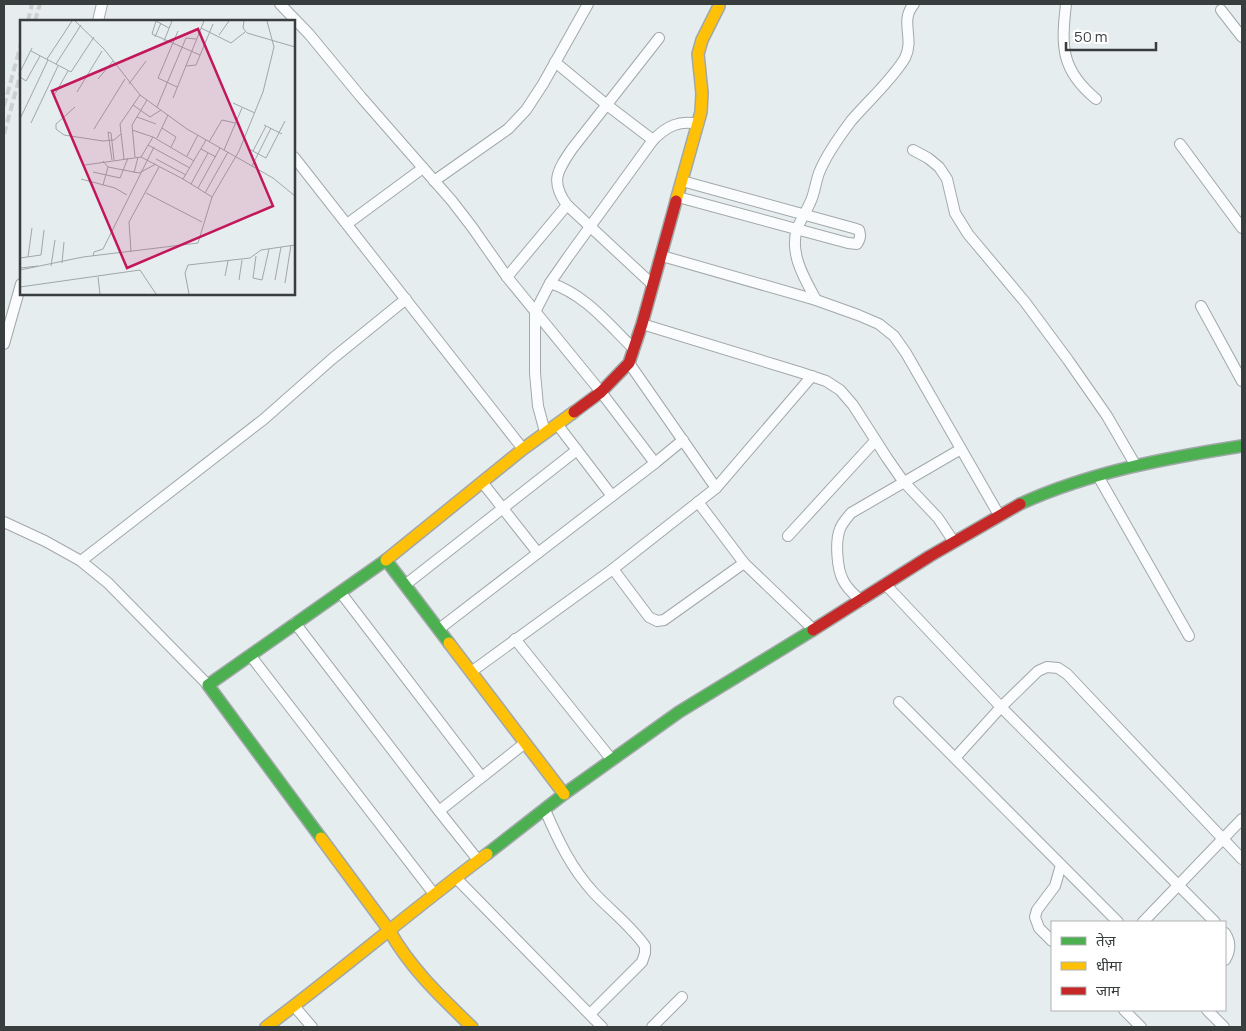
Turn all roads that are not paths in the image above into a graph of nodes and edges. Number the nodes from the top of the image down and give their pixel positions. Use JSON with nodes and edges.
{"nodes":[{"id":1,"x":102,"y":4,"type":"edge"},
{"id":2,"x":280,"y":4,"type":"edge"},
{"id":3,"x":588,"y":4,"type":"edge"},
{"id":4,"x":914,"y":4,"type":"edge"},
{"id":5,"x":1066,"y":4,"type":"edge"},
{"id":6,"x":720,"y":6,"type":"dead end"},
{"id":7,"x":1221,"y":10,"type":"dead end"},
{"id":8,"x":98,"y":20,"type":"edge"},
{"id":9,"x":1242,"y":36,"type":"edge"},
{"id":10,"x":659,"y":38,"type":"dead end"},
{"id":11,"x":555,"y":62,"type":"junction"},
{"id":12,"x":1096,"y":99,"type":"dead end"},
{"id":13,"x":607,"y":105,"type":"junction"},
{"id":14,"x":698,"y":124,"type":"junction"},
{"id":15,"x":654,"y":140,"type":"junction"},
{"id":16,"x":1180,"y":144,"type":"dead end"},
{"id":17,"x":913,"y":150,"type":"dead end"},
{"id":18,"x":295,"y":158,"type":"edge"},
{"id":19,"x":423,"y":168,"type":"junction"},
{"id":20,"x":434,"y":181,"type":"junction"},
{"id":21,"x":682,"y":181,"type":"junction"},
{"id":22,"x":678,"y":197,"type":"junction"},
{"id":23,"x":567,"y":205,"type":"junction"},
{"id":24,"x":805,"y":215,"type":"junction"},
{"id":25,"x":347,"y":224,"type":"junction"},
{"id":26,"x":590,"y":228,"type":"junction"},
{"id":27,"x":1242,"y":228,"type":"edge"},
{"id":28,"x":797,"y":229,"type":"junction"},
{"id":29,"x":662,"y":256,"type":"junction"},
{"id":30,"x":507,"y":277,"type":"junction"},
{"id":31,"x":550,"y":283,"type":"junction"},
{"id":32,"x":654,"y":285,"type":"junction"},
{"id":33,"x":20,"y":288,"type":"edge"},
{"id":34,"x":406,"y":299,"type":"junction"},
{"id":35,"x":816,"y":300,"type":"junction"},
{"id":36,"x":1201,"y":306,"type":"dead end"},
{"id":37,"x":536,"y":312,"type":"junction"},
{"id":38,"x":642,"y":324,"type":"junction"},
{"id":39,"x":4,"y":344,"type":"edge"},
{"id":40,"x":634,"y":349,"type":"junction"},
{"id":41,"x":629,"y":364,"type":"junction"},
{"id":42,"x":812,"y":376,"type":"junction"},
{"id":43,"x":1242,"y":381,"type":"edge"},
{"id":44,"x":601,"y":392,"type":"junction"},
{"id":45,"x":556,"y":424,"type":"junction"},
{"id":46,"x":546,"y":432,"type":"junction"},
{"id":47,"x":683,"y":440,"type":"junction"},
{"id":48,"x":875,"y":441,"type":"junction"},
{"id":49,"x":1242,"y":446,"type":"edge"},
{"id":50,"x":523,"y":448,"type":"junction"},
{"id":51,"x":961,"y":448,"type":"junction"},
{"id":52,"x":577,"y":450,"type":"junction"},
{"id":53,"x":655,"y":463,"type":"junction"},
{"id":54,"x":1136,"y":466,"type":"junction"},
{"id":55,"x":1098,"y":476,"type":"junction"},
{"id":56,"x":903,"y":481,"type":"junction"},
{"id":57,"x":482,"y":482,"type":"junction"},
{"id":58,"x":716,"y":488,"type":"junction"},
{"id":59,"x":612,"y":496,"type":"junction"},
{"id":60,"x":698,"y":502,"type":"junction"},
{"id":61,"x":502,"y":509,"type":"junction"},
{"id":62,"x":999,"y":515,"type":"junction"},
{"id":63,"x":4,"y":522,"type":"edge"},
{"id":64,"x":788,"y":536,"type":"dead end"},
{"id":65,"x":954,"y":542,"type":"junction"},
{"id":66,"x":538,"y":553,"type":"junction"},
{"id":67,"x":386,"y":560,"type":"junction"},
{"id":68,"x":81,"y":561,"type":"junction"},
{"id":69,"x":744,"y":563,"type":"junction"},
{"id":70,"x":613,"y":569,"type":"junction"},
{"id":71,"x":886,"y":584,"type":"junction"},
{"id":72,"x":405,"y":585,"type":"junction"},
{"id":73,"x":340,"y":593,"type":"junction"},
{"id":74,"x":861,"y":601,"type":"junction"},
{"id":75,"x":295,"y":623,"type":"junction"},
{"id":76,"x":439,"y":629,"type":"junction"},
{"id":77,"x":814,"y":630,"type":"junction"},
{"id":78,"x":1188,"y":636,"type":"dead end"},
{"id":79,"x":515,"y":639,"type":"junction"},
{"id":80,"x":250,"y":655,"type":"junction"},
{"id":81,"x":471,"y":672,"type":"junction"},
{"id":82,"x":208,"y":685,"type":"junction"},
{"id":83,"x":900,"y":702,"type":"dead end"},
{"id":84,"x":1001,"y":707,"type":"junction"},
{"id":85,"x":526,"y":743,"type":"junction"},
{"id":86,"x":955,"y":758,"type":"junction"},
{"id":87,"x":612,"y":760,"type":"junction"},
{"id":88,"x":481,"y":776,"type":"junction"},
{"id":89,"x":564,"y":794,"type":"junction"},
{"id":90,"x":545,"y":810,"type":"junction"},
{"id":91,"x":439,"y":811,"type":"junction"},
{"id":92,"x":1242,"y":819,"type":"edge"},
{"id":93,"x":1223,"y":838,"type":"junction"},
{"id":94,"x":1242,"y":859,"type":"edge"},
{"id":95,"x":478,"y":860,"type":"junction"},
{"id":96,"x":1061,"y":865,"type":"junction"},
{"id":97,"x":456,"y":878,"type":"junction"},
{"id":98,"x":1178,"y":884,"type":"junction"},
{"id":99,"x":434,"y":894,"type":"junction"},
{"id":100,"x":1117,"y":921,"type":"edge"},
{"id":101,"x":1144,"y":921,"type":"edge"},
{"id":102,"x":1214,"y":921,"type":"edge"},
{"id":103,"x":389,"y":930,"type":"junction"},
{"id":104,"x":1226,"y":934,"type":"edge"},
{"id":105,"x":1051,"y":940,"type":"edge"},
{"id":106,"x":1226,"y":958,"type":"edge"},
{"id":107,"x":682,"y":997,"type":"dead end"},
{"id":108,"x":294,"y":1006,"type":"junction"},
{"id":109,"x":1125,"y":1011,"type":"edge"},
{"id":110,"x":1208,"y":1011,"type":"edge"},
{"id":111,"x":590,"y":1014,"type":"junction"},
{"id":112,"x":266,"y":1027,"type":"edge"},
{"id":113,"x":312,"y":1027,"type":"edge"},
{"id":114,"x":472,"y":1027,"type":"edge"},
{"id":115,"x":602,"y":1027,"type":"edge"},
{"id":116,"x":652,"y":1027,"type":"edge"},
{"id":117,"x":1141,"y":1027,"type":"edge"},
{"id":118,"x":1224,"y":1027,"type":"edge"}],
"edges":[{"from":1,"to":8,"type":"street"},
{"from":2,"to":19,"type":"street"},
{"from":3,"to":11,"type":"street"},
{"from":4,"to":24,"type":"street"},
{"from":5,"to":12,"type":"street"},
{"from":6,"to":14,"type":"street"},
{"from":7,"to":9,"type":"street"},
{"from":10,"to":13,"type":"street"},
{"from":11,"to":13,"type":"street"},
{"from":11,"to":20,"type":"street"},
{"from":13,"to":15,"type":"street"},
{"from":13,"to":23,"type":"street"},
{"from":14,"to":15,"type":"street"},
{"from":14,"to":21,"type":"street"},
{"from":15,"to":26,"type":"street"},
{"from":16,"to":27,"type":"street"},
{"from":17,"to":54,"type":"street"},
{"from":18,"to":25,"type":"street"},
{"from":19,"to":20,"type":"street"},
{"from":19,"to":25,"type":"street"},
{"from":20,"to":30,"type":"street"},
{"from":21,"to":22,"type":"street"},
{"from":21,"to":24,"type":"street"},
{"from":22,"to":28,"type":"street"},
{"from":22,"to":29,"type":"street"},
{"from":23,"to":26,"type":"street"},
{"from":23,"to":30,"type":"street"},
{"from":24,"to":28,"type":"street"},
{"from":24,"to":28,"type":"street"},
{"from":25,"to":34,"type":"street"},
{"from":26,"to":31,"type":"street"},
{"from":26,"to":32,"type":"street"},
{"from":28,"to":35,"type":"street"},
{"from":29,"to":32,"type":"street"},
{"from":29,"to":35,"type":"street"},
{"from":30,"to":37,"type":"street"},
{"from":31,"to":37,"type":"street"},
{"from":31,"to":40,"type":"street"},
{"from":32,"to":38,"type":"street"},
{"from":33,"to":39,"type":"street"},
{"from":34,"to":50,"type":"street"},
{"from":34,"to":68,"type":"street"},
{"from":35,"to":51,"type":"street"},
{"from":36,"to":43,"type":"street"},
{"from":37,"to":44,"type":"street"},
{"from":37,"to":46,"type":"street"},
{"from":38,"to":40,"type":"street"},
{"from":38,"to":42,"type":"street"},
{"from":40,"to":41,"type":"street"},
{"from":41,"to":44,"type":"street"},
{"from":41,"to":47,"type":"street"},
{"from":42,"to":48,"type":"street"},
{"from":42,"to":58,"type":"street"},
{"from":44,"to":45,"type":"street"},
{"from":44,"to":53,"type":"street"},
{"from":45,"to":46,"type":"street"},
{"from":45,"to":52,"type":"street"},
{"from":46,"to":50,"type":"street"},
{"from":47,"to":53,"type":"street"},
{"from":47,"to":58,"type":"street"},
{"from":48,"to":56,"type":"street"},
{"from":48,"to":64,"type":"street"},
{"from":49,"to":54,"type":"street"},
{"from":50,"to":57,"type":"street"},
{"from":51,"to":56,"type":"street"},
{"from":51,"to":62,"type":"street"},
{"from":52,"to":59,"type":"street"},
{"from":52,"to":61,"type":"street"},
{"from":53,"to":59,"type":"street"},
{"from":54,"to":55,"type":"street"},
{"from":55,"to":62,"type":"street"},
{"from":55,"to":78,"type":"street"},
{"from":56,"to":65,"type":"street"},
{"from":56,"to":74,"type":"street"},
{"from":57,"to":61,"type":"street"},
{"from":57,"to":67,"type":"street"},
{"from":58,"to":60,"type":"street"},
{"from":59,"to":66,"type":"street"},
{"from":60,"to":69,"type":"street"},
{"from":60,"to":70,"type":"street"},
{"from":61,"to":66,"type":"street"},
{"from":61,"to":72,"type":"street"},
{"from":62,"to":65,"type":"street"},
{"from":63,"to":68,"type":"street"},
{"from":65,"to":71,"type":"street"},
{"from":66,"to":76,"type":"street"},
{"from":67,"to":72,"type":"street"},
{"from":67,"to":73,"type":"street"},
{"from":68,"to":82,"type":"street"},
{"from":69,"to":70,"type":"street"},
{"from":69,"to":77,"type":"street"},
{"from":70,"to":79,"type":"street"},
{"from":71,"to":74,"type":"street"},
{"from":71,"to":84,"type":"street"},
{"from":72,"to":76,"type":"street"},
{"from":73,"to":75,"type":"street"},
{"from":73,"to":88,"type":"street"},
{"from":74,"to":77,"type":"street"},
{"from":75,"to":80,"type":"street"},
{"from":75,"to":91,"type":"street"},
{"from":76,"to":81,"type":"street"},
{"from":77,"to":87,"type":"street"},
{"from":79,"to":81,"type":"street"},
{"from":79,"to":87,"type":"street"},
{"from":80,"to":82,"type":"street"},
{"from":80,"to":99,"type":"street"},
{"from":81,"to":85,"type":"street"},
{"from":82,"to":103,"type":"street"},
{"from":83,"to":86,"type":"street"},
{"from":84,"to":86,"type":"street"},
{"from":84,"to":93,"type":"street"},
{"from":84,"to":98,"type":"street"},
{"from":85,"to":88,"type":"street"},
{"from":85,"to":89,"type":"street"},
{"from":86,"to":96,"type":"street"},
{"from":87,"to":89,"type":"street"},
{"from":88,"to":91,"type":"street"},
{"from":89,"to":90,"type":"street"},
{"from":90,"to":95,"type":"street"},
{"from":90,"to":111,"type":"street"},
{"from":91,"to":95,"type":"street"},
{"from":92,"to":93,"type":"street"},
{"from":93,"to":94,"type":"street"},
{"from":93,"to":98,"type":"street"},
{"from":95,"to":97,"type":"street"},
{"from":96,"to":100,"type":"street"},
{"from":96,"to":105,"type":"street"},
{"from":97,"to":99,"type":"street"},
{"from":97,"to":111,"type":"street"},
{"from":98,"to":101,"type":"street"},
{"from":98,"to":102,"type":"street"},
{"from":99,"to":103,"type":"street"},
{"from":103,"to":108,"type":"street"},
{"from":103,"to":114,"type":"street"},
{"from":104,"to":106,"type":"street"},
{"from":107,"to":116,"type":"street"},
{"from":108,"to":112,"type":"street"},
{"from":108,"to":113,"type":"street"},
{"from":109,"to":117,"type":"street"},
{"from":110,"to":118,"type":"street"},
{"from":111,"to":115,"type":"street"}]}
